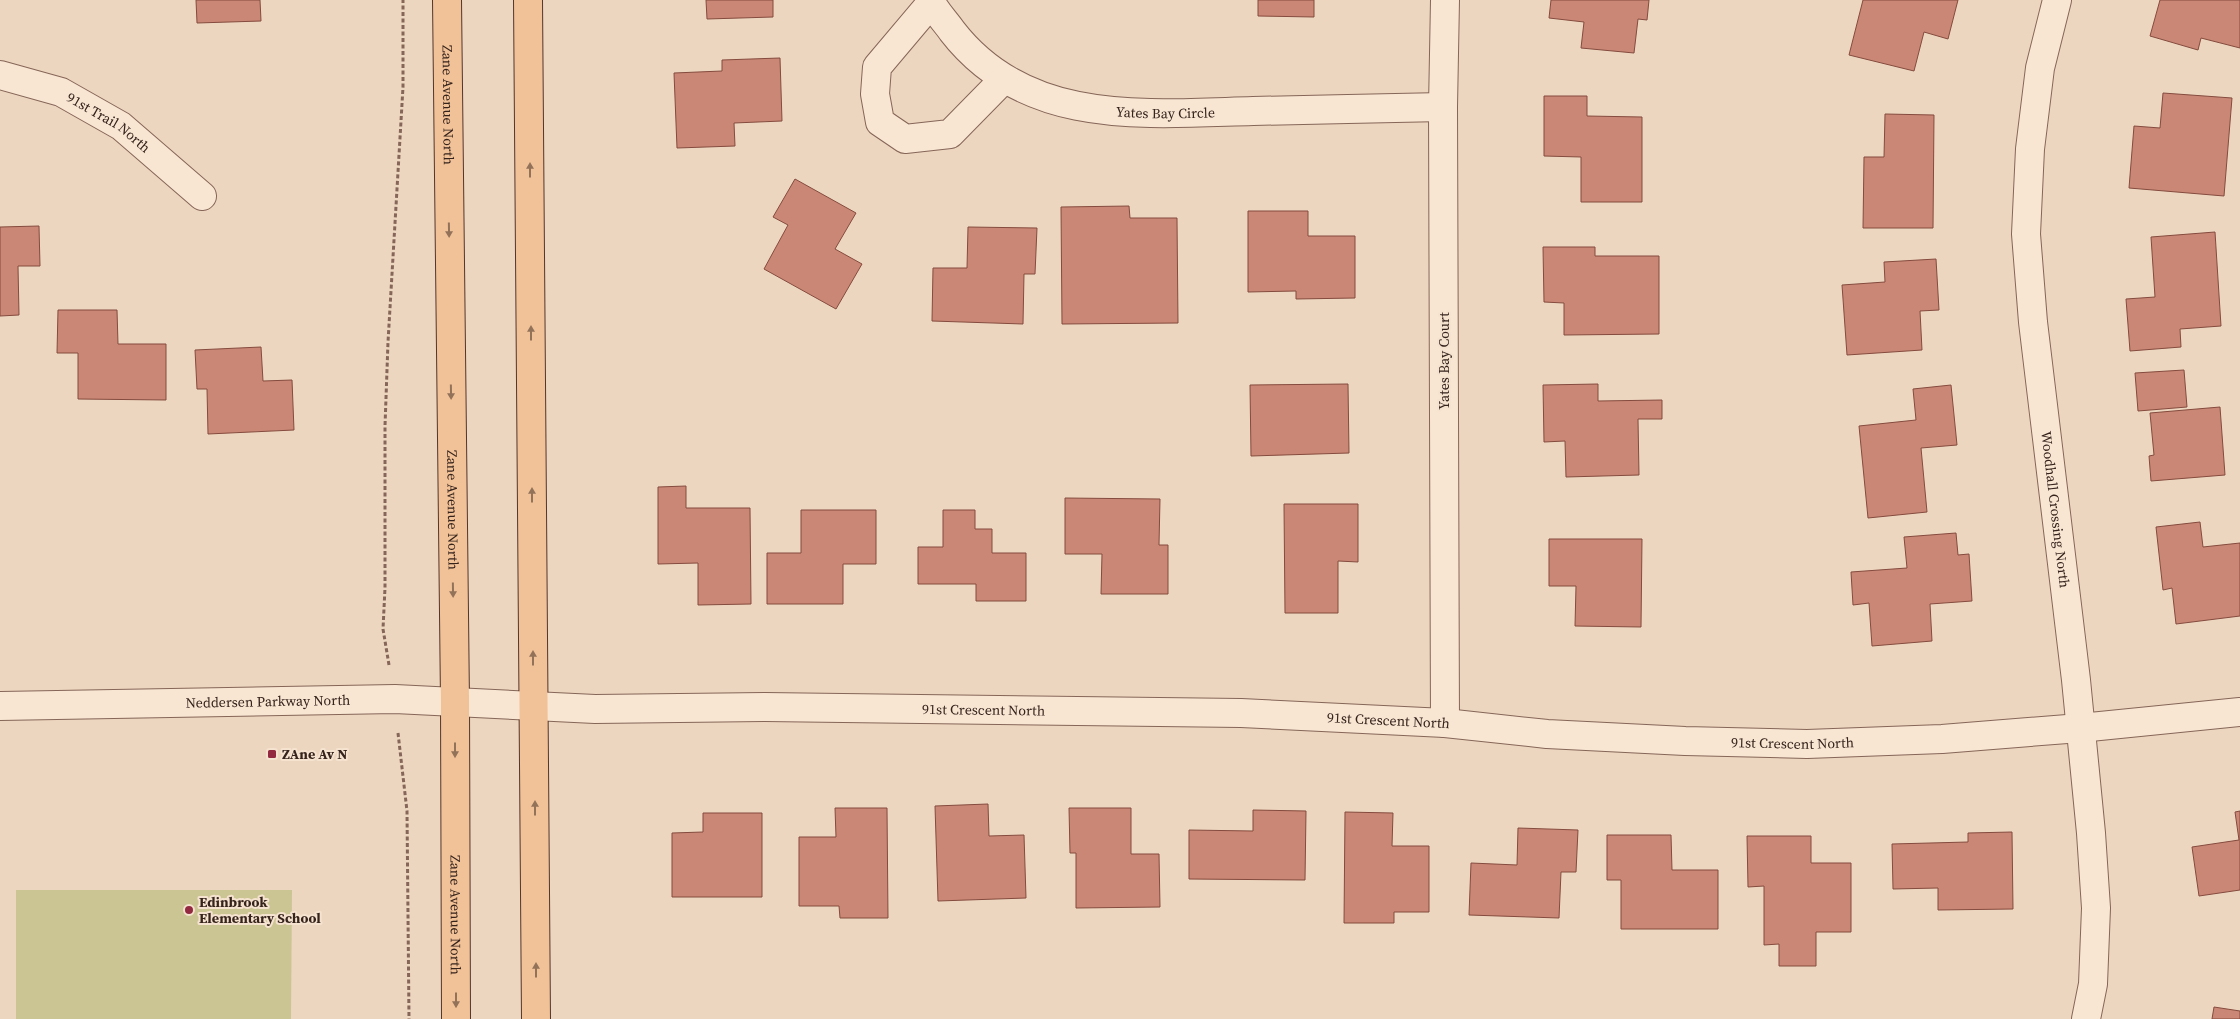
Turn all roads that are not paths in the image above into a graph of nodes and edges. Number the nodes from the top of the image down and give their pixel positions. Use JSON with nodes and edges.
{"nodes":[{"id":1,"x":447,"y":0,"type":"edge"},
{"id":2,"x":528,"y":0,"type":"edge"},
{"id":3,"x":1445,"y":0,"type":"edge"},
{"id":4,"x":2057,"y":0,"type":"edge"},
{"id":5,"x":930,"y":2,"type":"edge"},
{"id":6,"x":0,"y":75,"type":"edge"},
{"id":7,"x":1004,"y":79,"type":"junction"},
{"id":8,"x":1443,"y":107,"type":"junction"},
{"id":9,"x":202,"y":196,"type":"dead end"},
{"id":10,"x":455,"y":701,"type":"junction"},
{"id":11,"x":0,"y":706,"type":"edge"},
{"id":12,"x":534,"y":706,"type":"junction"},
{"id":13,"x":2240,"y":712,"type":"edge"},
{"id":14,"x":1445,"y":723,"type":"junction"},
{"id":15,"x":2080,"y":728,"type":"junction"},
{"id":16,"x":456,"y":1019,"type":"edge"},
{"id":17,"x":536,"y":1019,"type":"edge"},
{"id":18,"x":2086,"y":1019,"type":"edge"}],
"edges":[{"from":1,"to":10,"type":"main road","name":"Zane Avenue North","one_way":true},
{"from":12,"to":2,"type":"main road","one_way":true},
{"from":3,"to":8,"type":"street","name":"Yates Bay Court"},
{"from":4,"to":15,"type":"street","name":"Woodhall Crossing North"},
{"from":5,"to":7,"type":"street","name":"Yates Bay Circle"},
{"from":5,"to":7,"type":"street"},
{"from":6,"to":9,"type":"street","name":"91st Trail North"},
{"from":7,"to":8,"type":"street","name":"Yates Bay Circle"},
{"from":8,"to":14,"type":"street","name":"Yates Bay Court"},
{"from":10,"to":11,"type":"street","name":"Neddersen Parkway North"},
{"from":10,"to":12,"type":"street","name":"Neddersen Parkway North"},
{"from":10,"to":16,"type":"main road","name":"Zane Avenue North","one_way":true},
{"from":12,"to":14,"type":"street","name":"91st Crescent North"},
{"from":17,"to":12,"type":"main road","one_way":true},
{"from":13,"to":15,"type":"street","name":"91st Crescent North"},
{"from":14,"to":15,"type":"street","name":"91st Crescent North"},
{"from":15,"to":18,"type":"street","name":"Woodhall Crossing North"}]}
